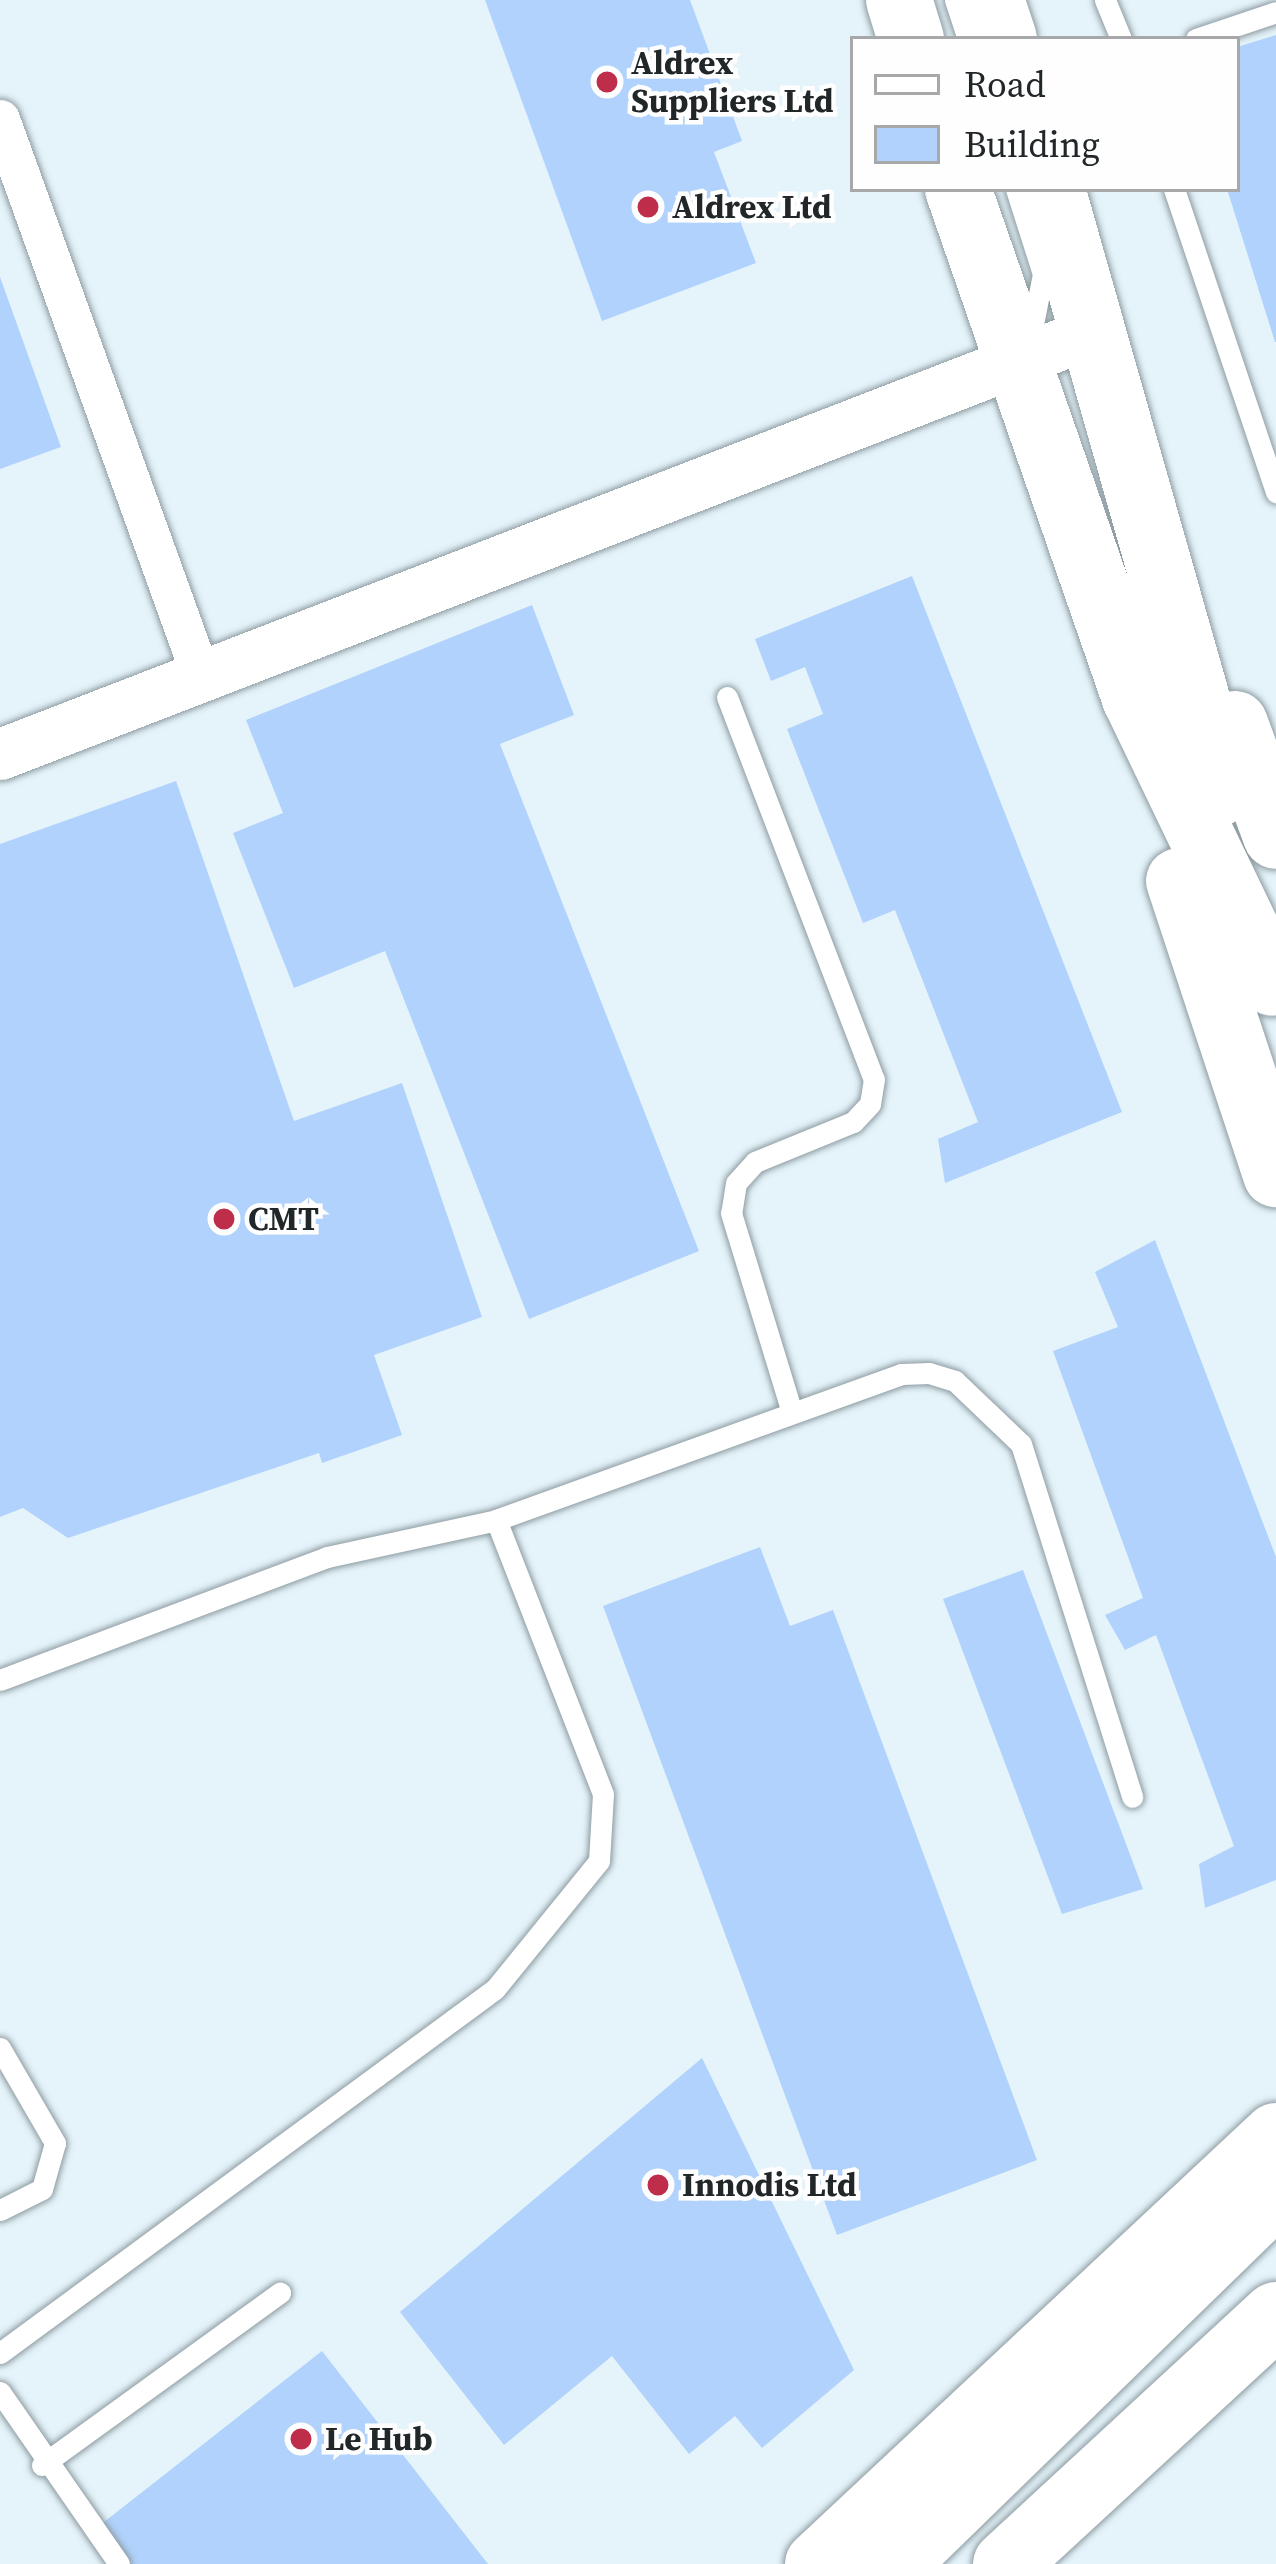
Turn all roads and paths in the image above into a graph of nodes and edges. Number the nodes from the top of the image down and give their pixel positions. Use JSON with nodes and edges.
{"nodes":[{"id":1,"x":899,"y":0,"type":"edge"},
{"id":2,"x":955,"y":0,"type":"edge"},
{"id":3,"x":991,"y":0,"type":"edge"},
{"id":4,"x":1105,"y":0,"type":"edge"},
{"id":5,"x":1276,"y":12,"type":"edge"},
{"id":6,"x":910,"y":36,"type":"edge"},
{"id":7,"x":967,"y":36,"type":"edge"},
{"id":8,"x":1003,"y":36,"type":"edge"},
{"id":9,"x":1120,"y":36,"type":"edge"},
{"id":10,"x":1205,"y":36,"type":"edge"},
{"id":11,"x":0,"y":118,"type":"edge"},
{"id":12,"x":959,"y":192,"type":"edge"},
{"id":13,"x":1017,"y":192,"type":"edge"},
{"id":14,"x":1053,"y":192,"type":"edge"},
{"id":15,"x":1175,"y":192,"type":"edge"},
{"id":16,"x":1097,"y":330,"type":"junction"},
{"id":17,"x":1018,"y":363,"type":"junction"},
{"id":18,"x":1276,"y":492,"type":"edge"},
{"id":19,"x":1183,"y":649,"type":"junction"},
{"id":20,"x":203,"y":682,"type":"junction"},
{"id":21,"x":727,"y":697,"type":"dead end"},
{"id":22,"x":1135,"y":698,"type":"junction"},
{"id":23,"x":0,"y":754,"type":"edge"},
{"id":24,"x":1276,"y":836,"type":"edge"},
{"id":25,"x":1274,"y":990,"type":"edge"},
{"id":26,"x":1276,"y":1174,"type":"edge"},
{"id":27,"x":792,"y":1412,"type":"junction"},
{"id":28,"x":496,"y":1520,"type":"junction"},
{"id":29,"x":0,"y":1680,"type":"edge"},
{"id":30,"x":1132,"y":1798,"type":"dead end"},
{"id":31,"x":0,"y":2048,"type":"edge"},
{"id":32,"x":7,"y":2074,"type":"edge"},
{"id":33,"x":1276,"y":2136,"type":"edge"},
{"id":34,"x":1264,"y":2200,"type":"edge"},
{"id":35,"x":0,"y":2210,"type":"edge"},
{"id":36,"x":280,"y":2293,"type":"dead end"},
{"id":37,"x":1276,"y":2315,"type":"edge"},
{"id":38,"x":0,"y":2353,"type":"edge"},
{"id":39,"x":0,"y":2392,"type":"edge"},
{"id":40,"x":42,"y":2465,"type":"junction"},
{"id":41,"x":119,"y":2564,"type":"edge"},
{"id":42,"x":818,"y":2564,"type":"edge"},
{"id":43,"x":895,"y":2564,"type":"edge"},
{"id":44,"x":1006,"y":2564,"type":"edge"}],
"edges":[{"from":1,"to":6,"type":"highway"},
{"from":2,"to":7,"type":"lane"},
{"from":3,"to":8,"type":"highway"},
{"from":4,"to":9,"type":"lane"},
{"from":5,"to":10,"type":"lane"},
{"from":11,"to":20,"type":"street"},
{"from":12,"to":17,"type":"highway"},
{"from":13,"to":17,"type":"lane"},
{"from":14,"to":16,"type":"highway"},
{"from":15,"to":18,"type":"lane"},
{"from":16,"to":17,"type":"street"},
{"from":16,"to":19,"type":"highway"},
{"from":17,"to":20,"type":"street"},
{"from":17,"to":22,"type":"highway"},
{"from":19,"to":24,"type":"highway"},
{"from":19,"to":25,"type":"highway"},
{"from":20,"to":23,"type":"street"},
{"from":21,"to":27,"type":"lane"},
{"from":22,"to":25,"type":"highway"},
{"from":22,"to":26,"type":"highway"},
{"from":27,"to":28,"type":"lane"},
{"from":27,"to":30,"type":"lane"},
{"from":28,"to":29,"type":"lane"},
{"from":28,"to":38,"type":"lane"},
{"from":31,"to":32,"type":"lane"},
{"from":32,"to":35,"type":"lane"},
{"from":33,"to":42,"type":"highway"},
{"from":34,"to":43,"type":"highway"},
{"from":36,"to":40,"type":"lane"},
{"from":37,"to":44,"type":"highway"},
{"from":39,"to":40,"type":"lane"},
{"from":40,"to":41,"type":"lane"}]}
